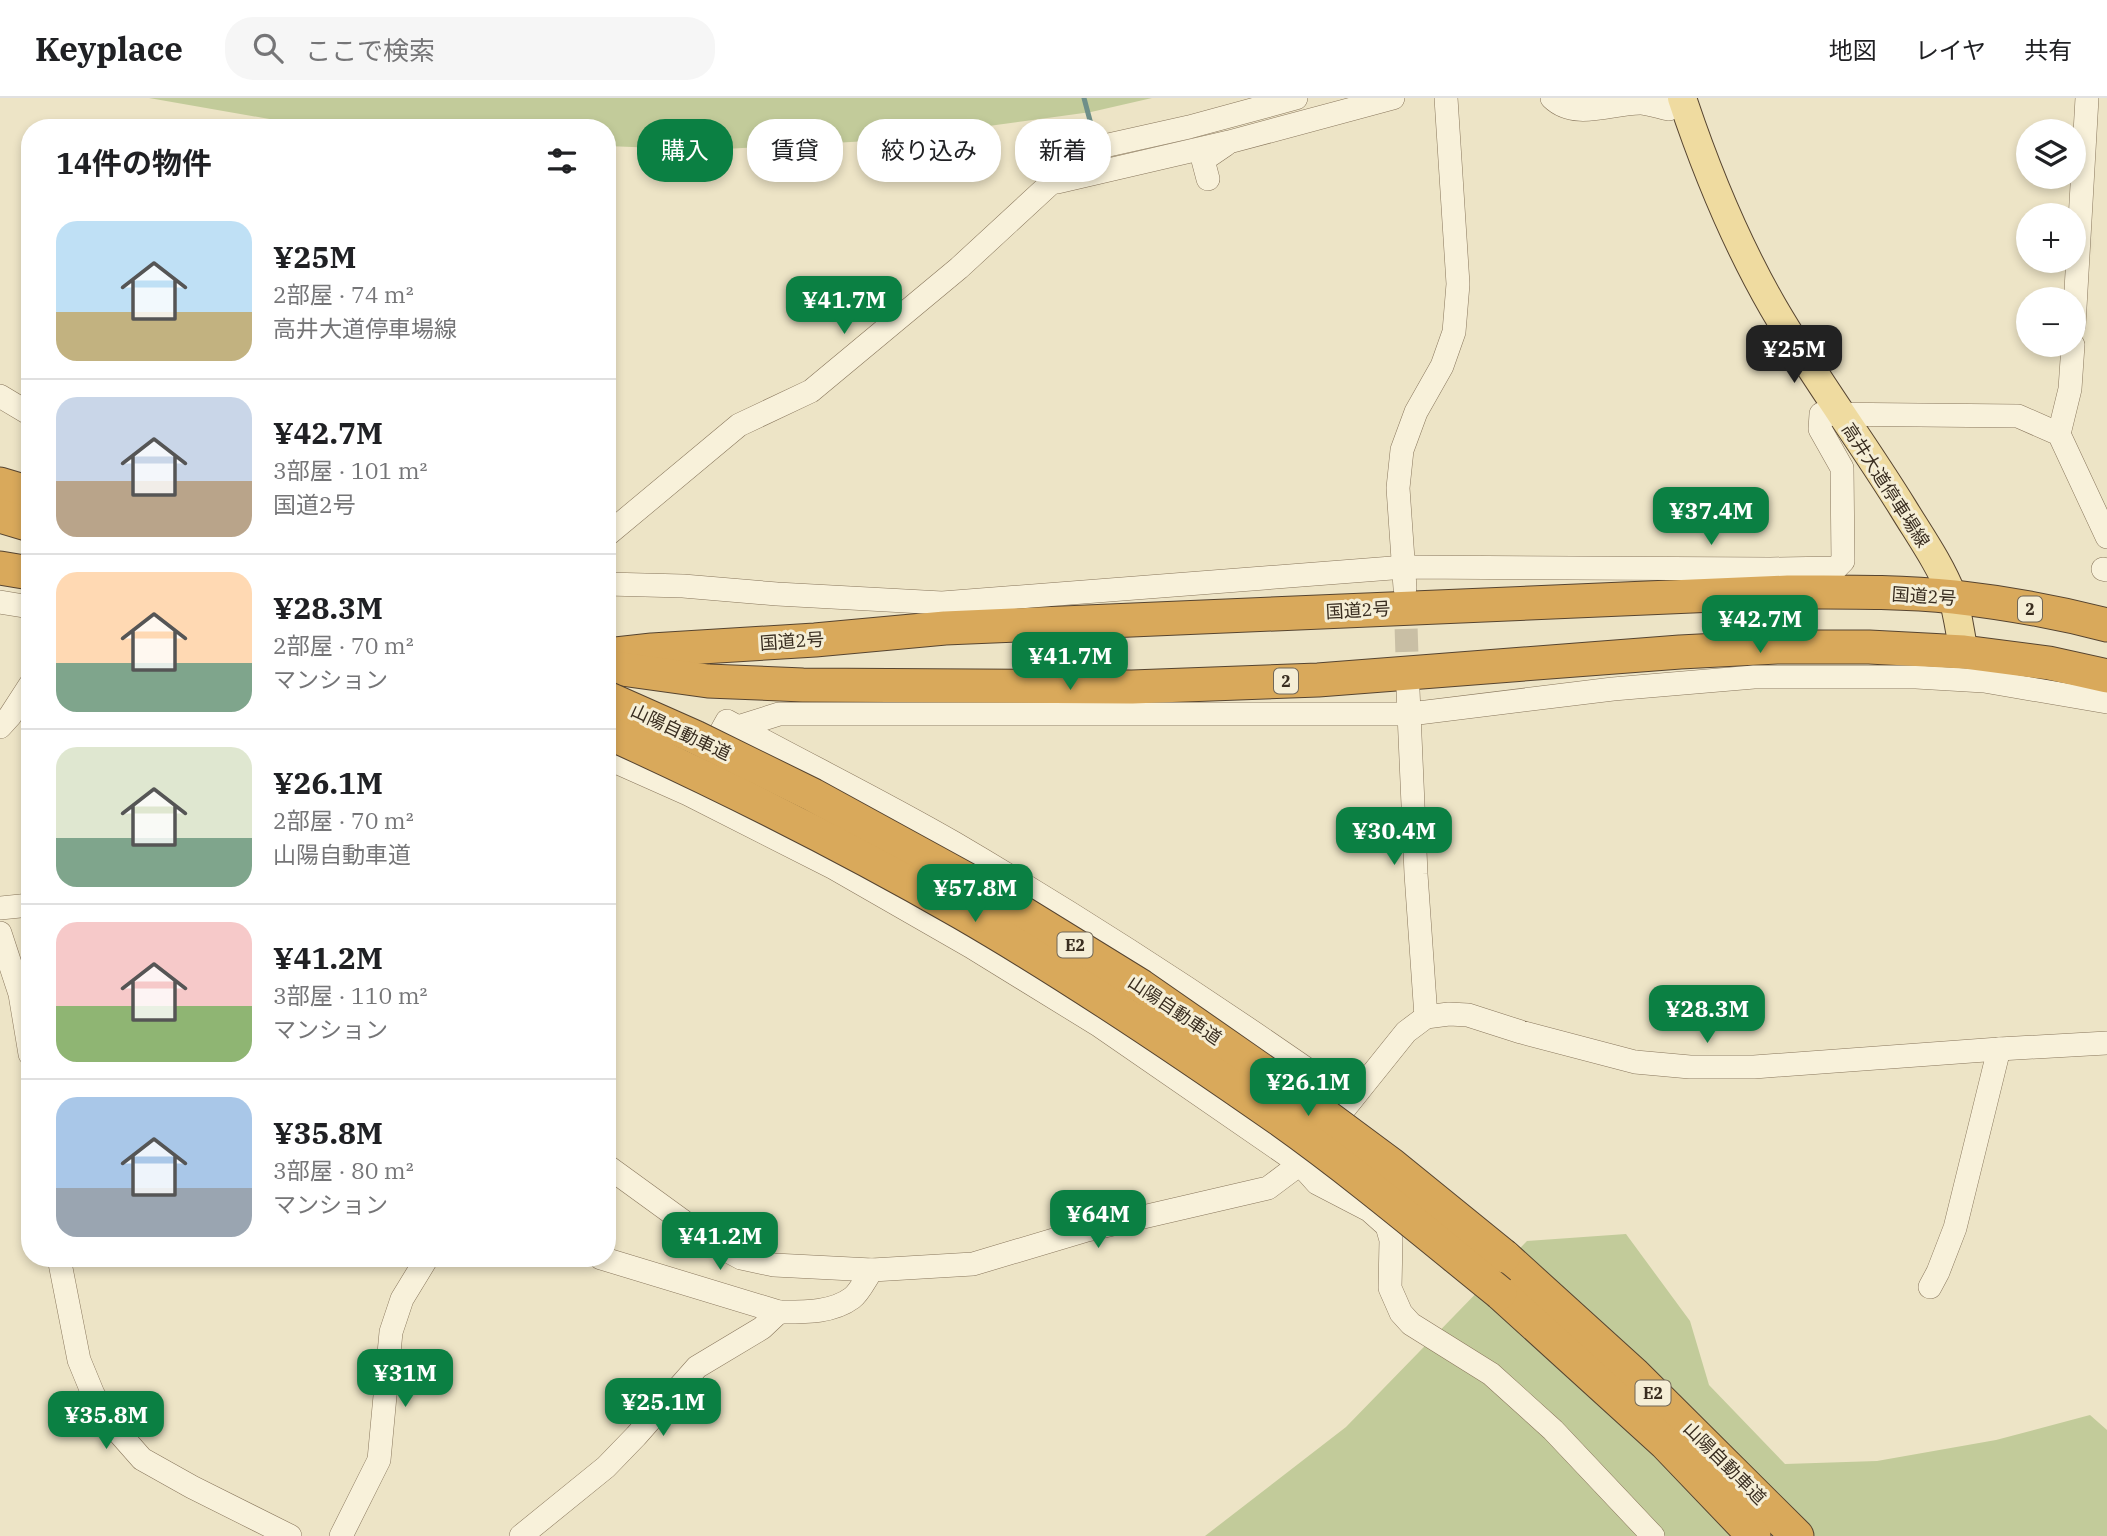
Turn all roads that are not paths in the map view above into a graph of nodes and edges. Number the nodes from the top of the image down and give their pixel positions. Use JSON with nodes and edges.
{"nodes":[{"id":1,"x":1296,"y":98,"type":"edge"},
{"id":2,"x":1306,"y":98,"type":"edge"},
{"id":3,"x":1392,"y":98,"type":"edge"},
{"id":4,"x":1446,"y":98,"type":"edge"},
{"id":5,"x":1552,"y":98,"type":"edge"},
{"id":6,"x":2087,"y":98,"type":"edge"},
{"id":7,"x":1675,"y":103,"type":"edge"},
{"id":8,"x":1229,"y":142,"type":"junction"},
{"id":9,"x":1208,"y":179,"type":"dead end"},
{"id":10,"x":1050,"y":184,"type":"junction"},
{"id":11,"x":2076,"y":287,"type":"edge"},
{"id":12,"x":2072,"y":357,"type":"edge"},
{"id":13,"x":0,"y":396,"type":"edge"},
{"id":14,"x":21,"y":409,"type":"edge"},
{"id":15,"x":1842,"y":415,"type":"junction"},
{"id":16,"x":2059,"y":434,"type":"junction"},
{"id":17,"x":0,"y":484,"type":"edge"},
{"id":18,"x":21,"y":490,"type":"edge"},
{"id":19,"x":0,"y":516,"type":"edge"},
{"id":20,"x":21,"y":522,"type":"edge"},
{"id":21,"x":616,"y":528,"type":"edge"},
{"id":22,"x":2107,"y":537,"type":"edge"},
{"id":23,"x":0,"y":568,"type":"edge"},
{"id":24,"x":21,"y":572,"type":"edge"},
{"id":25,"x":1405,"y":578,"type":"junction"},
{"id":26,"x":616,"y":584,"type":"edge"},
{"id":27,"x":1952,"y":597,"type":"junction"},
{"id":28,"x":0,"y":602,"type":"edge"},
{"id":29,"x":21,"y":606,"type":"edge"},
{"id":30,"x":2107,"y":625,"type":"edge"},
{"id":31,"x":1964,"y":652,"type":"junction"},
{"id":32,"x":616,"y":654,"type":"edge"},
{"id":33,"x":616,"y":668,"type":"edge"},
{"id":34,"x":2107,"y":676,"type":"edge"},
{"id":35,"x":1408,"y":690,"type":"tunnel mouth"},
{"id":36,"x":21,"y":699,"type":"edge"},
{"id":37,"x":616,"y":702,"type":"edge"},
{"id":38,"x":2107,"y":702,"type":"edge"},
{"id":39,"x":1410,"y":714,"type":"junction"},
{"id":40,"x":0,"y":727,"type":"edge"},
{"id":41,"x":738,"y":727,"type":"junction"},
{"id":42,"x":616,"y":736,"type":"edge"},
{"id":43,"x":616,"y":762,"type":"edge"},
{"id":44,"x":688,"y":794,"type":"junction"},
{"id":45,"x":21,"y":906,"type":"edge"},
{"id":46,"x":0,"y":908,"type":"edge"},
{"id":47,"x":0,"y":933,"type":"edge"},
{"id":48,"x":21,"y":984,"type":"edge"},
{"id":49,"x":1426,"y":1017,"type":"junction"},
{"id":50,"x":2107,"y":1043,"type":"edge"},
{"id":51,"x":1999,"y":1049,"type":"junction"},
{"id":52,"x":1351,"y":1100,"type":"junction"},
{"id":53,"x":1300,"y":1164,"type":"junction"},
{"id":54,"x":616,"y":1173,"type":"edge"},
{"id":55,"x":616,"y":1263,"type":"edge"},
{"id":56,"x":62,"y":1267,"type":"edge"},
{"id":57,"x":422,"y":1267,"type":"edge"},
{"id":58,"x":872,"y":1270,"type":"junction"},
{"id":59,"x":1930,"y":1287,"type":"dead end"},
{"id":60,"x":779,"y":1312,"type":"junction"},
{"id":61,"x":1721,"y":1500,"type":"junction"},
{"id":62,"x":290,"y":1536,"type":"edge"},
{"id":63,"x":341,"y":1536,"type":"edge"},
{"id":64,"x":521,"y":1536,"type":"edge"},
{"id":65,"x":1653,"y":1536,"type":"edge"},
{"id":66,"x":1746,"y":1536,"type":"edge"},
{"id":67,"x":1754,"y":1536,"type":"edge"},
{"id":68,"x":1797,"y":1536,"type":"edge"}],
"edges":[{"from":1,"to":10,"type":"street"},
{"from":2,"to":8,"type":"street"},
{"from":3,"to":8,"type":"street"},
{"from":4,"to":25,"type":"street"},
{"from":5,"to":7,"type":"street"},
{"from":6,"to":11,"type":"street"},
{"from":7,"to":15,"type":"main road","name":"高井大道停車場線"},
{"from":8,"to":9,"type":"street"},
{"from":8,"to":10,"type":"street"},
{"from":10,"to":21,"type":"street"},
{"from":12,"to":16,"type":"street"},
{"from":13,"to":14,"type":"street"},
{"from":15,"to":16,"type":"street"},
{"from":15,"to":25,"type":"street"},
{"from":15,"to":27,"type":"main road","name":"高井大道停車場線"},
{"from":16,"to":22,"type":"street"},
{"from":17,"to":18,"type":"highway"},
{"from":19,"to":20,"type":"highway"},
{"from":23,"to":24,"type":"highway"},
{"from":25,"to":26,"type":"street"},
{"from":27,"to":30,"type":"highway","name":"国道2号","number":"2"},
{"from":27,"to":31,"type":"main road","name":"高井大道停車場線"},
{"from":27,"to":32,"type":"highway","name":"国道2号","number":"2"},
{"from":28,"to":29,"type":"street"},
{"from":31,"to":33,"type":"highway","number":"2"},
{"from":31,"to":34,"type":"highway","number":"2"},
{"from":35,"to":39,"type":"street"},
{"from":36,"to":40,"type":"street"},
{"from":37,"to":68,"type":"highway","name":"山陽自動車道","number":"E2","bridge":true},
{"from":38,"to":39,"type":"street"},
{"from":39,"to":41,"type":"street"},
{"from":39,"to":49,"type":"street"},
{"from":41,"to":44,"type":"street"},
{"from":41,"to":52,"type":"street"},
{"from":42,"to":61,"type":"highway","name":"山陽自動車道","number":"E2","bridge":true},
{"from":43,"to":44,"type":"street"},
{"from":44,"to":53,"type":"street"},
{"from":45,"to":46,"type":"street"},
{"from":47,"to":48,"type":"street"},
{"from":49,"to":51,"type":"street"},
{"from":49,"to":52,"type":"street"},
{"from":50,"to":51,"type":"street"},
{"from":51,"to":59,"type":"street"},
{"from":52,"to":53,"type":"street"},
{"from":53,"to":58,"type":"street"},
{"from":53,"to":65,"type":"street"},
{"from":54,"to":58,"type":"street"},
{"from":55,"to":60,"type":"street"},
{"from":56,"to":62,"type":"street"},
{"from":57,"to":63,"type":"street"},
{"from":58,"to":60,"type":"street"},
{"from":60,"to":64,"type":"street"},
{"from":61,"to":66,"type":"highway"},
{"from":61,"to":67,"type":"highway","name":"山陽自動車道","number":"E2"}]}
